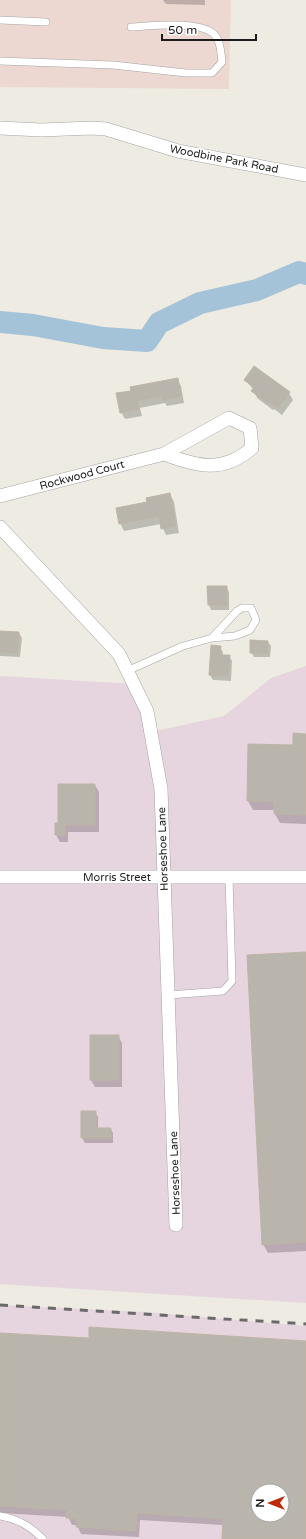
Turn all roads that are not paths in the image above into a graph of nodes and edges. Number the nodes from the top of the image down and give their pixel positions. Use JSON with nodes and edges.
{"nodes":[{"id":1,"x":0,"y":20,"type":"edge"},
{"id":2,"x":46,"y":22,"type":"dead end"},
{"id":3,"x":131,"y":26,"type":"dead end"},
{"id":4,"x":0,"y":61,"type":"edge"},
{"id":5,"x":0,"y":128,"type":"edge"},
{"id":6,"x":306,"y":175,"type":"edge"},
{"id":7,"x":164,"y":454,"type":"junction"},
{"id":8,"x":0,"y":496,"type":"edge"},
{"id":9,"x":0,"y":527,"type":"edge"},
{"id":10,"x":212,"y":638,"type":"junction"},
{"id":11,"x":127,"y":671,"type":"junction"},
{"id":12,"x":0,"y":877,"type":"edge"},
{"id":13,"x":164,"y":877,"type":"junction"},
{"id":14,"x":229,"y":877,"type":"junction"},
{"id":15,"x":306,"y":877,"type":"edge"},
{"id":16,"x":168,"y":995,"type":"junction"},
{"id":17,"x":176,"y":1225,"type":"dead end"},
{"id":18,"x":0,"y":1516,"type":"edge"},
{"id":19,"x":43,"y":1539,"type":"edge"}],
"edges":[{"from":1,"to":2,"type":"lane"},
{"from":3,"to":4,"type":"lane"},
{"from":5,"to":6,"type":"street","name":"Woodbine Park Road"},
{"from":7,"to":7,"type":"street","name":"Rockwood Court"},
{"from":7,"to":8,"type":"street","name":"Rockwood Court"},
{"from":9,"to":11,"type":"street","name":"Horseshoe Lane"},
{"from":10,"to":10,"type":"lane"},
{"from":10,"to":11,"type":"lane"},
{"from":11,"to":13,"type":"street","name":"Horseshoe Lane"},
{"from":12,"to":13,"type":"street","name":"Morris Street"},
{"from":13,"to":14,"type":"street","name":"Morris Street"},
{"from":13,"to":16,"type":"street","name":"Horseshoe Lane"},
{"from":14,"to":15,"type":"street","name":"Morris Street"},
{"from":14,"to":16,"type":"lane"},
{"from":16,"to":17,"type":"street","name":"Horseshoe Lane"},
{"from":18,"to":19,"type":"lane"}]}
